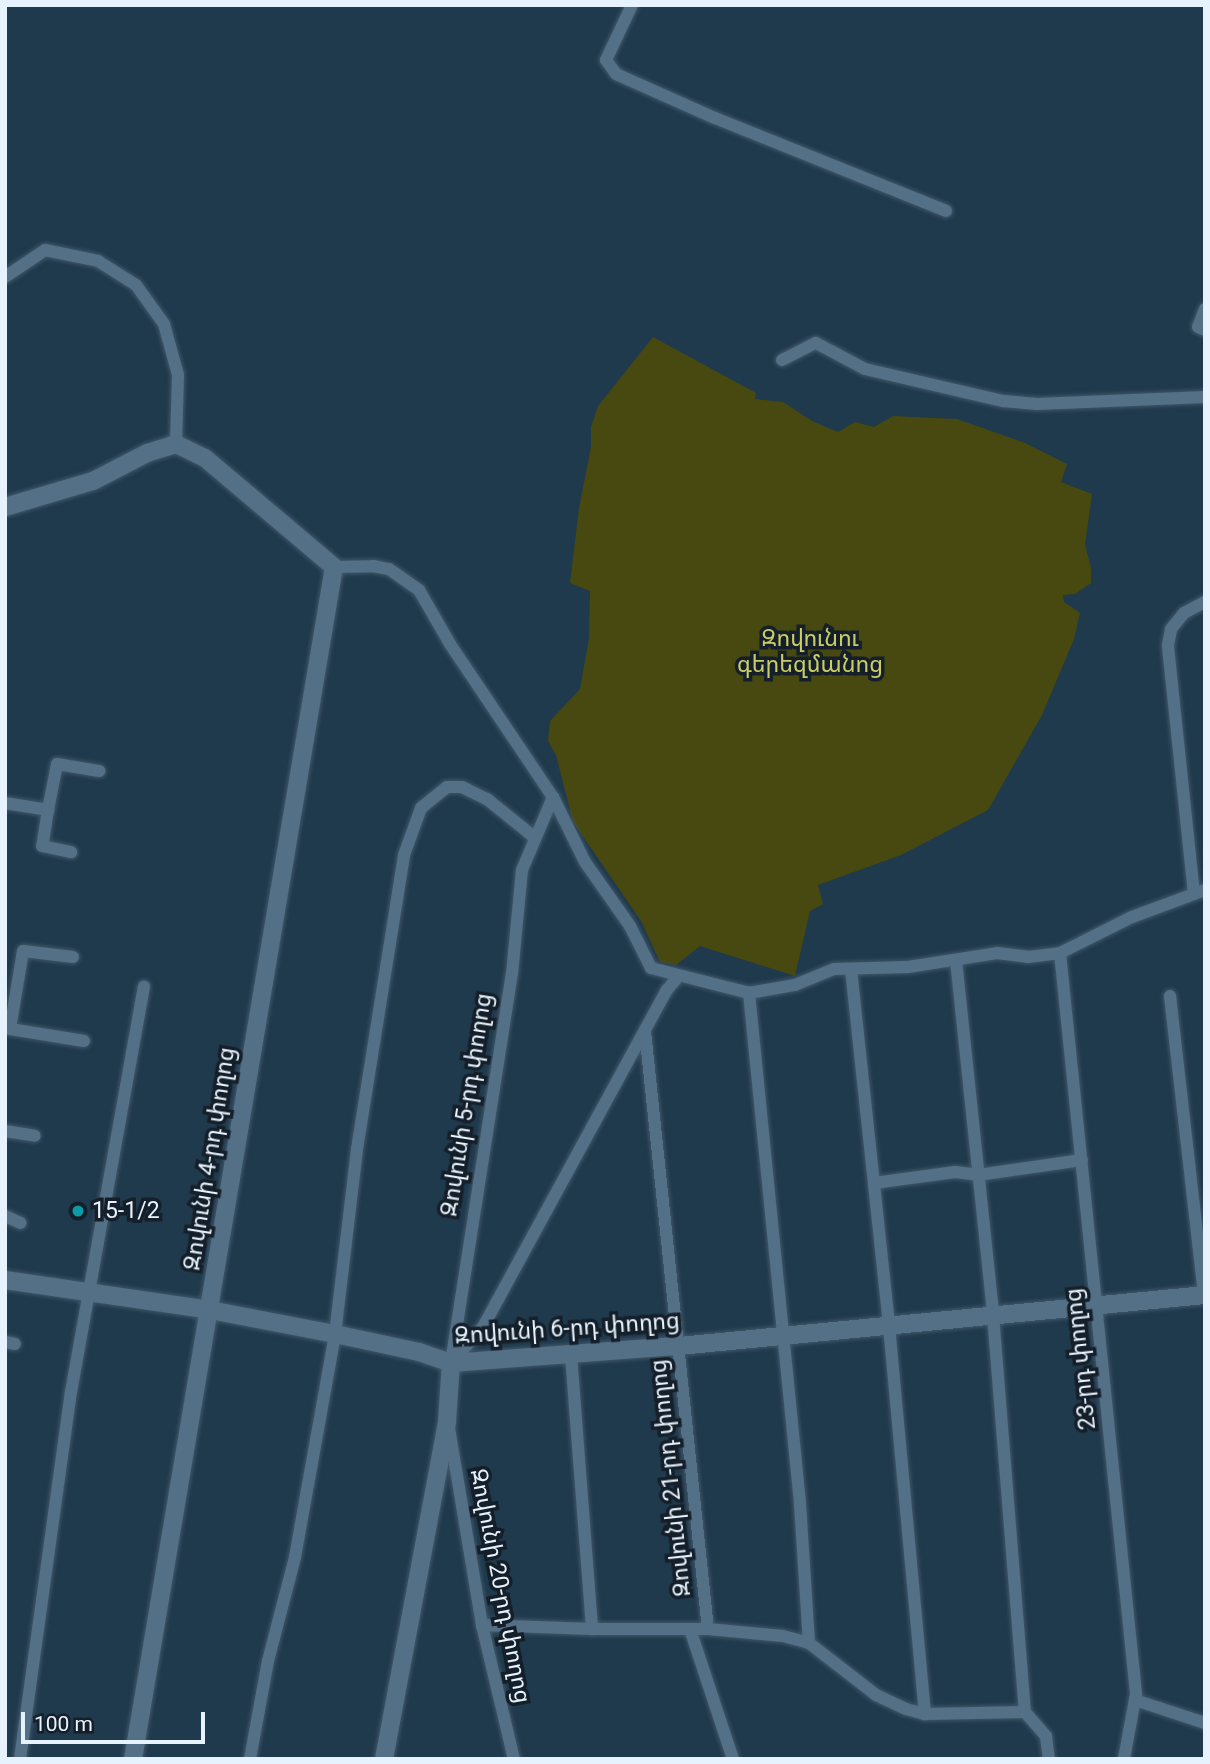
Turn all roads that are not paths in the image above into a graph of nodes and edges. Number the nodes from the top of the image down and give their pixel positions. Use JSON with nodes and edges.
{"nodes":[{"id":1,"x":632,"y":5,"type":"edge"},
{"id":2,"x":946,"y":211,"type":"dead end"},
{"id":3,"x":5,"y":277,"type":"edge"},
{"id":4,"x":1205,"y":310,"type":"edge"},
{"id":5,"x":1205,"y":330,"type":"edge"},
{"id":6,"x":782,"y":360,"type":"dead end"},
{"id":7,"x":1205,"y":397,"type":"edge"},
{"id":8,"x":176,"y":444,"type":"junction"},
{"id":9,"x":5,"y":507,"type":"edge"},
{"id":10,"x":334,"y":567,"type":"junction"},
{"id":11,"x":1205,"y":603,"type":"edge"},
{"id":12,"x":99,"y":771,"type":"dead end"},
{"id":13,"x":553,"y":797,"type":"junction"},
{"id":14,"x":5,"y":803,"type":"edge"},
{"id":15,"x":48,"y":810,"type":"junction"},
{"id":16,"x":534,"y":837,"type":"junction"},
{"id":17,"x":71,"y":852,"type":"dead end"},
{"id":18,"x":1199,"y":892,"type":"edge"},
{"id":19,"x":1060,"y":953,"type":"junction"},
{"id":20,"x":73,"y":957,"type":"dead end"},
{"id":21,"x":956,"y":960,"type":"junction"},
{"id":22,"x":851,"y":969,"type":"junction"},
{"id":23,"x":678,"y":977,"type":"junction"},
{"id":24,"x":144,"y":987,"type":"dead end"},
{"id":25,"x":10,"y":989,"type":"edge"},
{"id":26,"x":749,"y":993,"type":"junction"},
{"id":27,"x":1170,"y":996,"type":"dead end"},
{"id":28,"x":645,"y":1031,"type":"junction"},
{"id":29,"x":84,"y":1041,"type":"dead end"},
{"id":30,"x":5,"y":1131,"type":"edge"},
{"id":31,"x":35,"y":1136,"type":"dead end"},
{"id":32,"x":1082,"y":1160,"type":"junction"},
{"id":33,"x":978,"y":1175,"type":"junction"},
{"id":34,"x":874,"y":1183,"type":"junction"},
{"id":35,"x":5,"y":1216,"type":"edge"},
{"id":36,"x":21,"y":1223,"type":"dead end"},
{"id":37,"x":5,"y":1280,"type":"edge"},
{"id":38,"x":88,"y":1293,"type":"junction"},
{"id":39,"x":1204,"y":1295,"type":"edge"},
{"id":40,"x":1097,"y":1307,"type":"junction"},
{"id":41,"x":210,"y":1310,"type":"junction"},
{"id":42,"x":993,"y":1315,"type":"junction"},
{"id":43,"x":889,"y":1326,"type":"junction"},
{"id":44,"x":335,"y":1334,"type":"junction"},
{"id":45,"x":784,"y":1336,"type":"junction"},
{"id":46,"x":679,"y":1346,"type":"junction"},
{"id":47,"x":571,"y":1355,"type":"junction"},
{"id":48,"x":451,"y":1363,"type":"junction"},
{"id":49,"x":447,"y":1421,"type":"junction"},
{"id":50,"x":482,"y":1625,"type":"junction"},
{"id":51,"x":593,"y":1629,"type":"junction"},
{"id":52,"x":690,"y":1629,"type":"junction"},
{"id":53,"x":708,"y":1629,"type":"junction"},
{"id":54,"x":809,"y":1643,"type":"junction"},
{"id":55,"x":1135,"y":1700,"type":"junction"},
{"id":56,"x":1025,"y":1712,"type":"junction"},
{"id":57,"x":925,"y":1714,"type":"junction"},
{"id":58,"x":1205,"y":1723,"type":"edge"},
{"id":59,"x":20,"y":1759,"type":"edge"},
{"id":60,"x":133,"y":1759,"type":"edge"},
{"id":61,"x":250,"y":1759,"type":"edge"},
{"id":62,"x":384,"y":1759,"type":"edge"},
{"id":63,"x":514,"y":1759,"type":"edge"},
{"id":64,"x":733,"y":1759,"type":"edge"},
{"id":65,"x":1049,"y":1759,"type":"edge"},
{"id":66,"x":1124,"y":1759,"type":"edge"}],
"edges":[{"from":1,"to":2,"type":"street"},
{"from":3,"to":8,"type":"street"},
{"from":4,"to":5,"type":"street"},
{"from":6,"to":7,"type":"street"},
{"from":8,"to":9,"type":"street"},
{"from":8,"to":10,"type":"street"},
{"from":10,"to":13,"type":"street"},
{"from":10,"to":41,"type":"street","name":"Զովունի 4-րդ փողոց"},
{"from":11,"to":18,"type":"street"},
{"from":12,"to":15,"type":"street"},
{"from":13,"to":16,"type":"street","name":"Զովունի 5-րդ փողոց"},
{"from":13,"to":23,"type":"street"},
{"from":14,"to":15,"type":"street"},
{"from":15,"to":17,"type":"street"},
{"from":16,"to":44,"type":"street"},
{"from":16,"to":48,"type":"street","name":"Զովունի 5-րդ փողոց"},
{"from":18,"to":19,"type":"street"},
{"from":19,"to":21,"type":"street"},
{"from":19,"to":32,"type":"street","name":"23-րդ փողոց"},
{"from":20,"to":25,"type":"street"},
{"from":21,"to":22,"type":"street"},
{"from":21,"to":33,"type":"street"},
{"from":22,"to":26,"type":"street"},
{"from":22,"to":34,"type":"street"},
{"from":23,"to":26,"type":"street"},
{"from":23,"to":28,"type":"street"},
{"from":24,"to":38,"type":"street"},
{"from":25,"to":29,"type":"street"},
{"from":26,"to":45,"type":"street"},
{"from":27,"to":39,"type":"street"},
{"from":28,"to":46,"type":"street","name":"Զովունի 21-րդ փողոց"},
{"from":28,"to":48,"type":"street"},
{"from":30,"to":31,"type":"street"},
{"from":32,"to":33,"type":"street"},
{"from":32,"to":40,"type":"street","name":"23-րդ փողոց"},
{"from":33,"to":34,"type":"street"},
{"from":33,"to":42,"type":"street"},
{"from":34,"to":43,"type":"street"},
{"from":35,"to":36,"type":"street"},
{"from":37,"to":38,"type":"street","name":"Զովունի 6-րդ փողոց"},
{"from":38,"to":41,"type":"street","name":"Զովունի 6-րդ փողոց"},
{"from":38,"to":59,"type":"street"},
{"from":39,"to":40,"type":"street","name":"Զովունի 6-րդ փողոց"},
{"from":40,"to":42,"type":"street","name":"Զովունի 6-րդ փողոց"},
{"from":40,"to":55,"type":"street","name":"23-րդ փողոց"},
{"from":41,"to":44,"type":"street","name":"Զովունի 6-րդ փողոց"},
{"from":41,"to":60,"type":"street","name":"Զովունի 4-րդ փողոց"},
{"from":42,"to":43,"type":"street","name":"Զովունի 6-րդ փողոց"},
{"from":42,"to":56,"type":"street"},
{"from":43,"to":45,"type":"street","name":"Զովունի 6-րդ փողոց"},
{"from":43,"to":57,"type":"street"},
{"from":44,"to":48,"type":"street","name":"Զովունի 6-րդ փողոց"},
{"from":44,"to":61,"type":"street"},
{"from":45,"to":46,"type":"street","name":"Զովունի 6-րդ փողոց"},
{"from":45,"to":54,"type":"street"},
{"from":46,"to":47,"type":"street","name":"Զովունի 6-րդ փողոց"},
{"from":46,"to":53,"type":"street","name":"Զովունի 21-րդ փողոց"},
{"from":47,"to":48,"type":"street","name":"Զովունի 6-րդ փողոց"},
{"from":47,"to":51,"type":"street"},
{"from":48,"to":49,"type":"street","name":"Զովունի 5-րդ փողոց"},
{"from":49,"to":50,"type":"street","name":"Զովունի 20-րդ փողոց"},
{"from":49,"to":62,"type":"street","name":"Զովունի 5-րդ փողոց"},
{"from":50,"to":51,"type":"street"},
{"from":50,"to":63,"type":"street","name":"Զովունի 20-րդ փողոց"},
{"from":51,"to":52,"type":"street"},
{"from":52,"to":53,"type":"street"},
{"from":52,"to":64,"type":"street"},
{"from":53,"to":54,"type":"street"},
{"from":54,"to":57,"type":"street"},
{"from":55,"to":58,"type":"street"},
{"from":55,"to":66,"type":"street","name":"23-րդ փողոց"},
{"from":56,"to":57,"type":"street"},
{"from":56,"to":65,"type":"street"}]}
